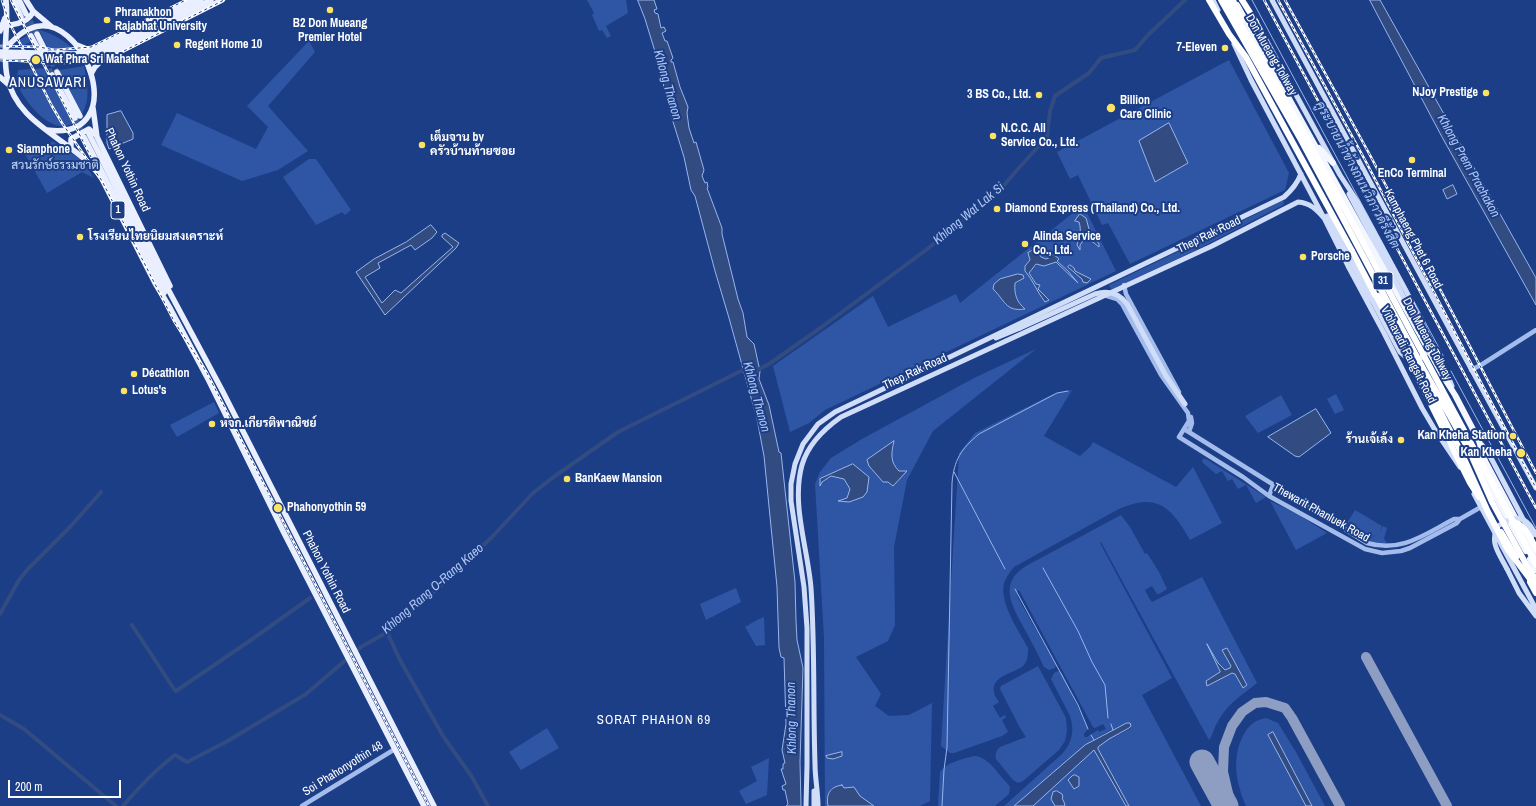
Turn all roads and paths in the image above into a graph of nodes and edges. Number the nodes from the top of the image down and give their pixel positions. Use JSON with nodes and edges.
{"nodes":[{"id":1,"x":6,"y":0,"type":"edge"},
{"id":2,"x":13,"y":0,"type":"edge"},
{"id":3,"x":19,"y":0,"type":"edge"},
{"id":4,"x":26,"y":0,"type":"edge"},
{"id":5,"x":192,"y":0,"type":"edge"},
{"id":6,"x":201,"y":0,"type":"edge"},
{"id":7,"x":210,"y":0,"type":"edge"},
{"id":8,"x":222,"y":0,"type":"edge"},
{"id":9,"x":1209,"y":0,"type":"edge"},
{"id":10,"x":1213,"y":0,"type":"edge"},
{"id":11,"x":1221,"y":0,"type":"edge"},
{"id":12,"x":1227,"y":0,"type":"edge"},
{"id":13,"x":1233,"y":0,"type":"edge"},
{"id":14,"x":1242,"y":0,"type":"edge"},
{"id":15,"x":1246,"y":0,"type":"edge"},
{"id":16,"x":1272,"y":0,"type":"edge"},
{"id":17,"x":7,"y":11,"type":"junction"},
{"id":18,"x":33,"y":11,"type":"junction"},
{"id":19,"x":6,"y":22,"type":"junction"},
{"id":20,"x":1256,"y":22,"type":"junction"},
{"id":21,"x":54,"y":28,"type":"junction"},
{"id":22,"x":0,"y":31,"type":"edge"},
{"id":23,"x":34,"y":35,"type":"tunnel mouth"},
{"id":24,"x":1249,"y":40,"type":"junction"},
{"id":25,"x":76,"y":45,"type":"junction"},
{"id":26,"x":6,"y":48,"type":"junction"},
{"id":27,"x":95,"y":49,"type":"junction"},
{"id":28,"x":44,"y":53,"type":"tunnel mouth"},
{"id":29,"x":0,"y":54,"type":"edge"},
{"id":30,"x":101,"y":61,"type":"junction"},
{"id":31,"x":54,"y":73,"type":"tunnel mouth"},
{"id":32,"x":91,"y":74,"type":"junction"},
{"id":33,"x":0,"y":77,"type":"edge"},
{"id":34,"x":9,"y":86,"type":"junction"},
{"id":35,"x":93,"y":108,"type":"junction"},
{"id":36,"x":77,"y":117,"type":"tunnel mouth"},
{"id":37,"x":45,"y":129,"type":"junction"},
{"id":38,"x":97,"y":137,"type":"junction"},
{"id":39,"x":1312,"y":140,"type":"junction"},
{"id":40,"x":71,"y":149,"type":"junction"},
{"id":41,"x":1333,"y":163,"type":"junction"},
{"id":42,"x":1295,"y":164,"type":"junction"},
{"id":43,"x":1301,"y":174,"type":"junction"},
{"id":44,"x":1340,"y":175,"type":"junction"},
{"id":45,"x":1284,"y":197,"type":"junction"},
{"id":46,"x":1289,"y":207,"type":"junction"},
{"id":47,"x":1324,"y":218,"type":"junction"},
{"id":48,"x":1367,"y":281,"type":"junction"},
{"id":49,"x":1124,"y":286,"type":"junction"},
{"id":50,"x":1104,"y":295,"type":"junction"},
{"id":51,"x":1129,"y":298,"type":"junction"},
{"id":52,"x":1122,"y":304,"type":"junction"},
{"id":53,"x":178,"y":305,"type":"junction"},
{"id":54,"x":170,"y":308,"type":"junction"},
{"id":55,"x":1391,"y":314,"type":"junction"},
{"id":56,"x":1536,"y":330,"type":"edge"},
{"id":57,"x":985,"y":340,"type":"junction"},
{"id":58,"x":1424,"y":370,"type":"junction"},
{"id":59,"x":1471,"y":370,"type":"junction"},
{"id":60,"x":1455,"y":395,"type":"junction"},
{"id":61,"x":1186,"y":404,"type":"junction"},
{"id":62,"x":1187,"y":431,"type":"junction"},
{"id":63,"x":1479,"y":441,"type":"junction"},
{"id":64,"x":1273,"y":485,"type":"junction"},
{"id":65,"x":1536,"y":488,"type":"edge"},
{"id":66,"x":1270,"y":496,"type":"junction"},
{"id":67,"x":1481,"y":507,"type":"junction"},
{"id":68,"x":1460,"y":519,"type":"junction"},
{"id":69,"x":1509,"y":520,"type":"junction"},
{"id":70,"x":1536,"y":535,"type":"edge"},
{"id":71,"x":1367,"y":543,"type":"junction"},
{"id":72,"x":1536,"y":543,"type":"edge"},
{"id":73,"x":1386,"y":547,"type":"junction"},
{"id":74,"x":1365,"y":549,"type":"junction"},
{"id":75,"x":1536,"y":549,"type":"edge"},
{"id":76,"x":1386,"y":553,"type":"junction"},
{"id":77,"x":1536,"y":557,"type":"edge"},
{"id":78,"x":1536,"y":564,"type":"edge"},
{"id":79,"x":1536,"y":570,"type":"edge"},
{"id":80,"x":1536,"y":580,"type":"edge"},
{"id":81,"x":1536,"y":587,"type":"edge"},
{"id":82,"x":324,"y":591,"type":"junction"},
{"id":83,"x":1536,"y":593,"type":"edge"},
{"id":84,"x":316,"y":596,"type":"junction"},
{"id":85,"x":1533,"y":610,"type":"edge"},
{"id":86,"x":1536,"y":616,"type":"edge"},
{"id":87,"x":404,"y":748,"type":"junction"},
{"id":88,"x":396,"y":751,"type":"junction"},
{"id":89,"x":808,"y":765,"type":"junction"},
{"id":90,"x":815,"y":765,"type":"junction"},
{"id":91,"x":811,"y":800,"type":"junction"},
{"id":92,"x":302,"y":806,"type":"edge"},
{"id":93,"x":424,"y":806,"type":"edge"},
{"id":94,"x":434,"y":806,"type":"edge"},
{"id":95,"x":806,"y":806,"type":"edge"},
{"id":96,"x":809,"y":806,"type":"edge"},
{"id":97,"x":814,"y":806,"type":"edge"},
{"id":98,"x":818,"y":806,"type":"edge"}],
"edges":[{"from":1,"to":17,"type":"main road"},
{"from":2,"to":3,"type":"main road"},
{"from":4,"to":18,"type":"main road"},
{"from":5,"to":27,"type":"main road"},
{"from":6,"to":29,"type":"main road","bridge":true},
{"from":7,"to":29,"type":"main road","bridge":true},
{"from":8,"to":30,"type":"main road"},
{"from":9,"to":48,"type":"highway","bridge":true},
{"from":10,"to":42,"type":"main road","name":"Vibhavadi Rangsit Road","number":"31"},
{"from":11,"to":55,"type":"highway","name":"Vibhavadi Rangsit Road","number":"31"},
{"from":11,"to":58,"type":"highway","name":"Don Mueang Tollway","number":"31","bridge":true},
{"from":12,"to":24,"type":"highway","name":"Don Mueang Tollway","number":"31","bridge":true},
{"from":13,"to":24,"type":"highway","bridge":true},
{"from":13,"to":39,"type":"highway","name":"Vibhavadi Rangsit Road","number":"31"},
{"from":14,"to":20,"type":"highway"},
{"from":15,"to":20,"type":"main road","name":"Vibhavadi Rangsit Road","number":"31"},
{"from":16,"to":59,"type":"main road","name":"Kamphaeng Phet 6 Road"},
{"from":17,"to":19,"type":"main road"},
{"from":17,"to":22,"type":"main road"},
{"from":18,"to":19,"type":"main road"},
{"from":18,"to":21,"type":"main road"},
{"from":19,"to":26,"type":"main road"},
{"from":20,"to":41,"type":"main road","name":"Vibhavadi Rangsit Road","number":"31"},
{"from":21,"to":25,"type":"main road"},
{"from":21,"to":26,"type":"main road"},
{"from":23,"to":28,"type":"main road"},
{"from":24,"to":78,"type":"highway","name":"Don Mueang Tollway","number":"31","bridge":true},
{"from":25,"to":27,"type":"main road"},
{"from":25,"to":32,"type":"main road"},
{"from":26,"to":29,"type":"main road"},
{"from":26,"to":34,"type":"main road"},
{"from":27,"to":30,"type":"main road"},
{"from":30,"to":32,"type":"main road"},
{"from":31,"to":36,"type":"main road"},
{"from":32,"to":35,"type":"main road"},
{"from":33,"to":34,"type":"main road"},
{"from":34,"to":37,"type":"main road"},
{"from":35,"to":37,"type":"main road"},
{"from":35,"to":38,"type":"main road","name":"Phahon Yothin Road","number":"1"},
{"from":37,"to":40,"type":"main road","name":"Phahon Yothin Road","number":"1"},
{"from":38,"to":40,"type":"main road"},
{"from":38,"to":53,"type":"main road","name":"Phahon Yothin Road","number":"1"},
{"from":39,"to":41,"type":"highway"},
{"from":39,"to":60,"type":"highway","name":"Vibhavadi Rangsit Road","number":"31"},
{"from":40,"to":54,"type":"main road","name":"Phahon Yothin Road","number":"1"},
{"from":41,"to":44,"type":"main road","name":"Vibhavadi Rangsit Road","number":"31"},
{"from":42,"to":43,"type":"main road","name":"Vibhavadi Rangsit Road","number":"31"},
{"from":42,"to":44,"type":"main road","bridge":true},
{"from":43,"to":45,"type":"main road","name":"Thep Rak Road"},
{"from":43,"to":47,"type":"main road","name":"Vibhavadi Rangsit Road","number":"31"},
{"from":44,"to":60,"type":"main road","name":"Vibhavadi Rangsit Road","number":"31"},
{"from":45,"to":46,"type":"main road"},
{"from":45,"to":57,"type":"main road","name":"Thep Rak Road"},
{"from":46,"to":47,"type":"main road","name":"Thep Rak Road"},
{"from":46,"to":49,"type":"main road","name":"Thep Rak Road"},
{"from":47,"to":67,"type":"main road","name":"Vibhavadi Rangsit Road","number":"31"},
{"from":48,"to":55,"type":"highway"},
{"from":48,"to":83,"type":"highway"},
{"from":49,"to":50,"type":"main road","name":"Thep Rak Road"},
{"from":49,"to":51,"type":"street"},
{"from":50,"to":52,"type":"street"},
{"from":50,"to":90,"type":"main road","name":"Thep Rak Road"},
{"from":51,"to":52,"type":"street"},
{"from":51,"to":61,"type":"street"},
{"from":52,"to":62,"type":"street"},
{"from":53,"to":54,"type":"main road","name":"Phahon Yothin Road","number":"1"},
{"from":53,"to":82,"type":"main road","name":"Phahon Yothin Road"},
{"from":54,"to":84,"type":"main road","name":"Phahon Yothin Road"},
{"from":55,"to":79,"type":"highway","name":"Vibhavadi Rangsit Road","number":"31"},
{"from":56,"to":59,"type":"street"},
{"from":57,"to":61,"type":"main road","bridge":true},
{"from":57,"to":89,"type":"main road","name":"Thep Rak Road"},
{"from":58,"to":80,"type":"highway","name":"Don Mueang Tollway","number":"31","bridge":true},
{"from":58,"to":81,"type":"highway","name":"Don Mueang Tollway","bridge":true},
{"from":59,"to":65,"type":"main road","name":"Kamphaeng Phet 6 Road"},
{"from":60,"to":63,"type":"highway","name":"Vibhavadi Rangsit Road","number":"31"},
{"from":61,"to":62,"type":"street"},
{"from":62,"to":64,"type":"street","name":"Thewarit Phanluek Road"},
{"from":62,"to":66,"type":"street","name":"Thewarit Phanluek Road"},
{"from":63,"to":72,"type":"main road","name":"Vibhavadi Rangsit Road","number":"31"},
{"from":63,"to":77,"type":"highway","name":"Vibhavadi Rangsit Road","number":"31"},
{"from":64,"to":66,"type":"street"},
{"from":64,"to":71,"type":"street","name":"Thewarit Phanluek Road"},
{"from":66,"to":74,"type":"street","name":"Thewarit Phanluek Road"},
{"from":67,"to":68,"type":"street","name":"Thewarit Phanluek Road"},
{"from":67,"to":85,"type":"main road","name":"Vibhavadi Rangsit Road","number":"31"},
{"from":68,"to":73,"type":"street","name":"Thewarit Phanluek Road"},
{"from":68,"to":76,"type":"street","name":"Thewarit Phanluek Road"},
{"from":69,"to":70,"type":"main road","bridge":true},
{"from":69,"to":75,"type":"highway","bridge":true},
{"from":69,"to":85,"type":"main road","bridge":true},
{"from":71,"to":73,"type":"street","name":"Thewarit Phanluek Road"},
{"from":71,"to":74,"type":"street"},
{"from":73,"to":76,"type":"street"},
{"from":74,"to":76,"type":"street","name":"Thewarit Phanluek Road"},
{"from":82,"to":84,"type":"main road"},
{"from":82,"to":87,"type":"main road","name":"Phahon Yothin Road"},
{"from":84,"to":88,"type":"main road","name":"Phahon Yothin Road"},
{"from":85,"to":86,"type":"main road"},
{"from":87,"to":88,"type":"main road"},
{"from":87,"to":94,"type":"main road","name":"Phahon Yothin Road"},
{"from":88,"to":92,"type":"street","name":"Soi Phahonyothin 48"},
{"from":88,"to":93,"type":"main road","name":"Phahon Yothin Road"},
{"from":89,"to":91,"type":"main road","name":"Thep Rak Road"},
{"from":89,"to":95,"type":"main road","name":"Thep Rak Road"},
{"from":90,"to":91,"type":"main road","name":"Thep Rak Road"},
{"from":90,"to":98,"type":"main road","name":"Thep Rak Road"},
{"from":91,"to":96,"type":"main road","name":"Thep Rak Road"},
{"from":91,"to":97,"type":"main road","name":"Thep Rak Road"}]}
